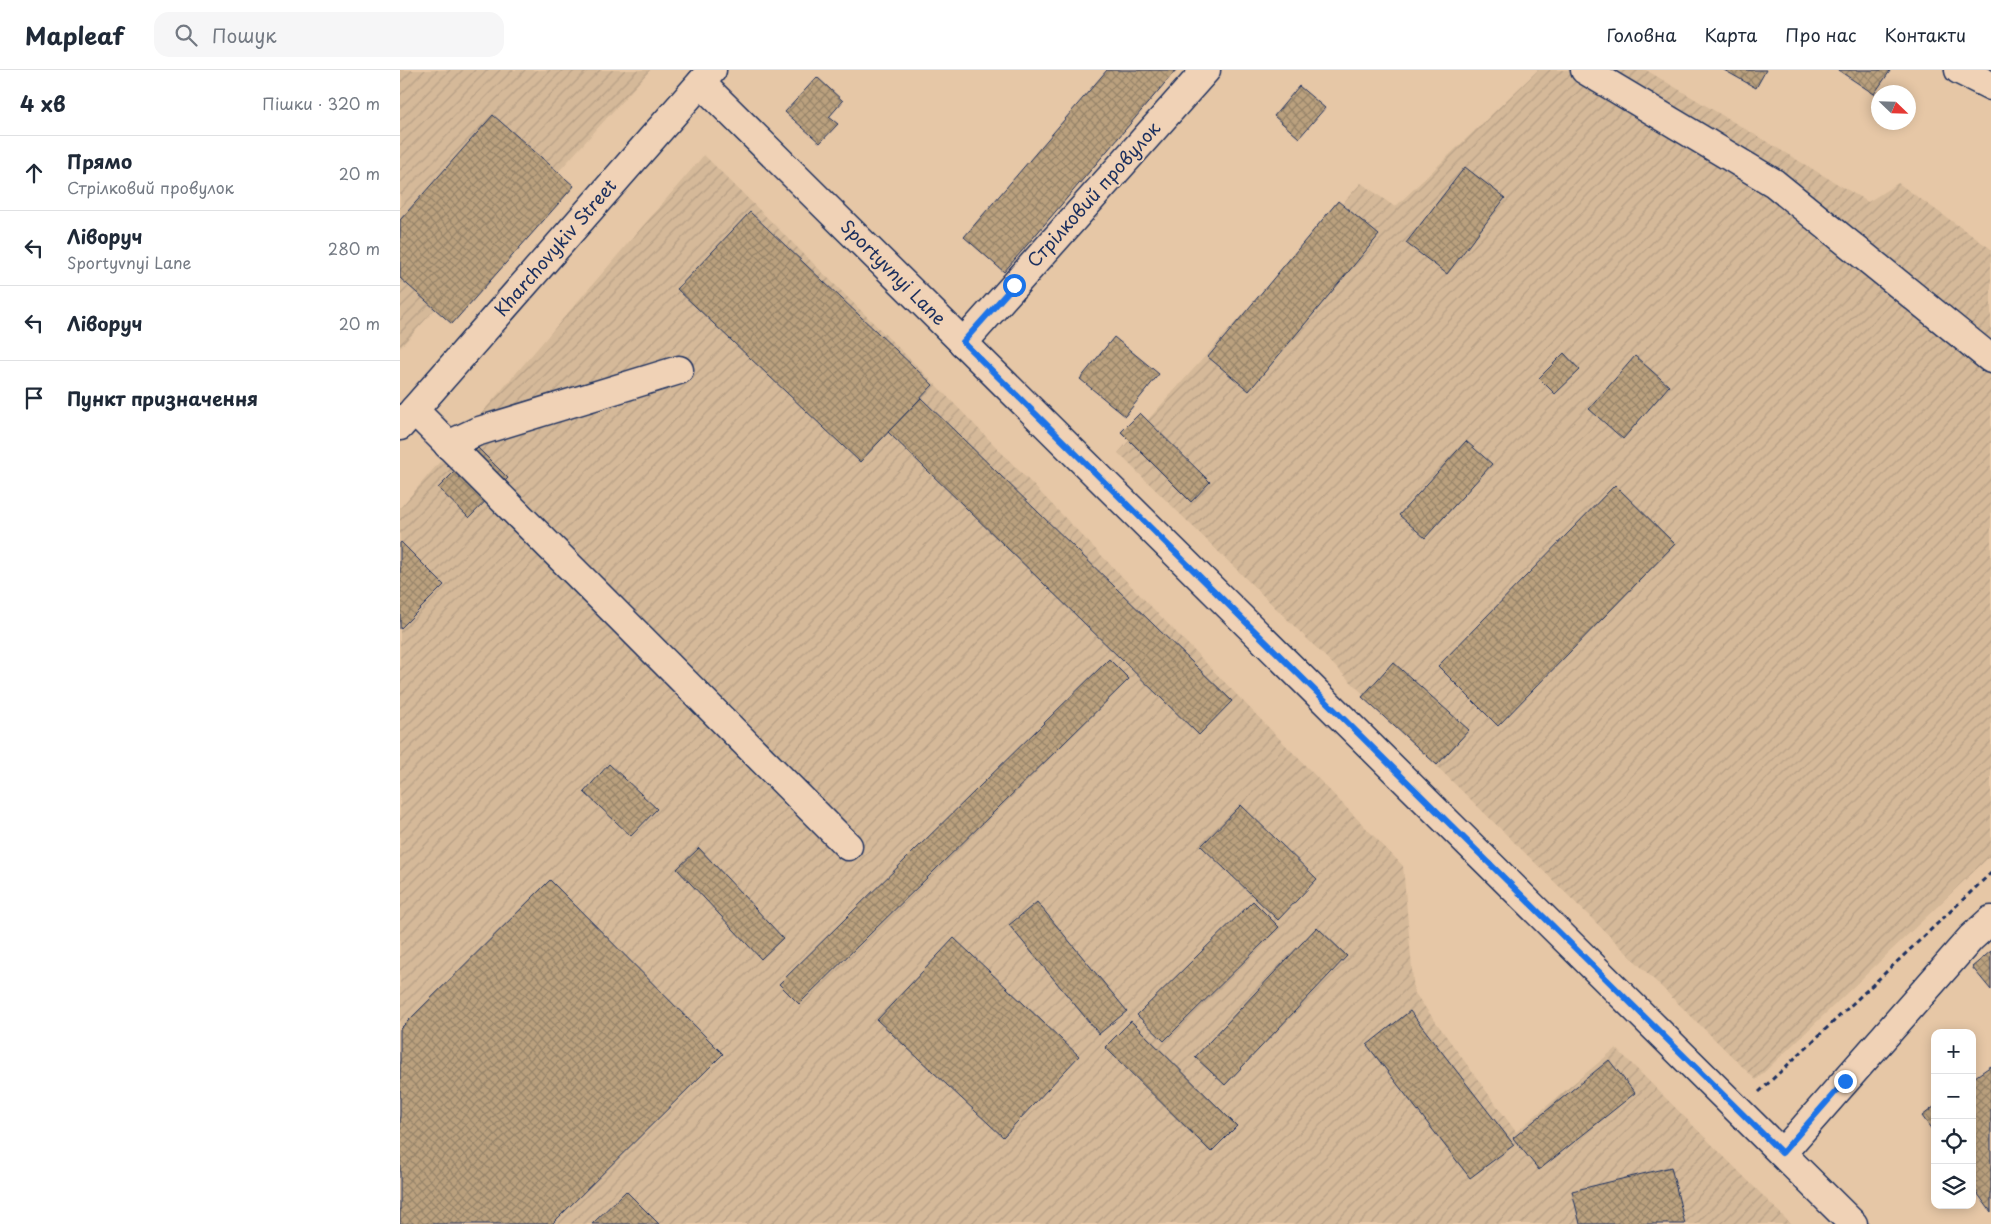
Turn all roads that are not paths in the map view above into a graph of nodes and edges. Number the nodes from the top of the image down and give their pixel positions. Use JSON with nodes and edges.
{"nodes":[{"id":1,"x":1206,"y":70,"type":"edge"},
{"id":2,"x":1585,"y":70,"type":"edge"},
{"id":3,"x":1959,"y":70,"type":"edge"},
{"id":4,"x":706,"y":76,"type":"edge"},
{"id":5,"x":1991,"y":86,"type":"edge"},
{"id":6,"x":963,"y":342,"type":"junction"},
{"id":7,"x":1991,"y":359,"type":"edge"},
{"id":8,"x":679,"y":370,"type":"dead end"},
{"id":9,"x":407,"y":418,"type":"edge"},
{"id":10,"x":448,"y":444,"type":"junction"},
{"id":11,"x":848,"y":846,"type":"dead end"},
{"id":12,"x":1991,"y":920,"type":"edge"},
{"id":13,"x":1782,"y":1153,"type":"junction"},
{"id":14,"x":1854,"y":1224,"type":"edge"}],
"edges":[{"from":1,"to":6,"type":"street","name":"Стрілковий провулок"},
{"from":2,"to":7,"type":"street"},
{"from":3,"to":5,"type":"street"},
{"from":4,"to":6,"type":"street","name":"Sportyvnyi Lane"},
{"from":4,"to":9,"type":"street","name":"Kharchovykiv Street"},
{"from":6,"to":13,"type":"street","name":"Sportyvnyi Lane"},
{"from":8,"to":10,"type":"street"},
{"from":9,"to":10,"type":"street"},
{"from":10,"to":11,"type":"street"},
{"from":12,"to":13,"type":"street"},
{"from":13,"to":14,"type":"street","name":"Sportyvnyi Lane"}]}
